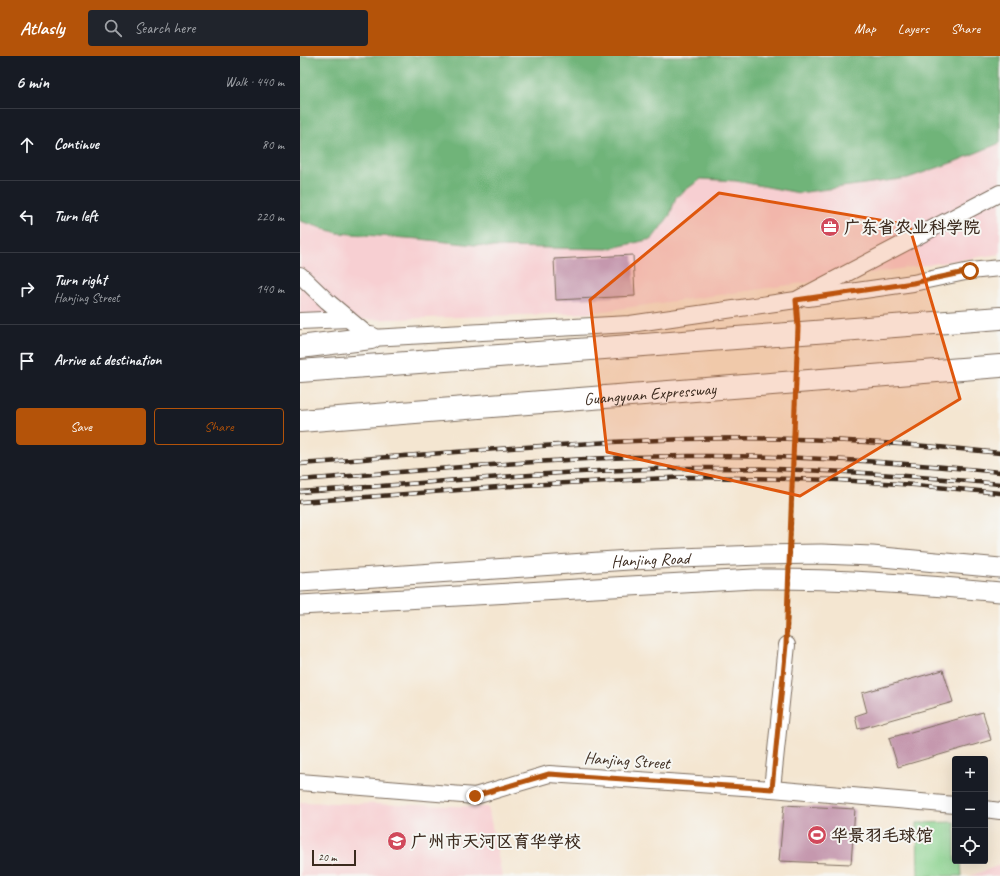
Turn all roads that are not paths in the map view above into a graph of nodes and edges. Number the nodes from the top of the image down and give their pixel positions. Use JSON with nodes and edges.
{"nodes":[{"id":1,"x":1000,"y":193,"type":"edge"},
{"id":2,"x":1000,"y":268,"type":"edge"},
{"id":3,"x":300,"y":275,"type":"edge"},
{"id":4,"x":796,"y":300,"type":"junction"},
{"id":5,"x":1000,"y":318,"type":"edge"},
{"id":6,"x":348,"y":319,"type":"junction"},
{"id":7,"x":300,"y":321,"type":"edge"},
{"id":8,"x":371,"y":338,"type":"junction"},
{"id":9,"x":300,"y":347,"type":"edge"},
{"id":10,"x":1000,"y":366,"type":"edge"},
{"id":11,"x":300,"y":371,"type":"edge"},
{"id":12,"x":300,"y":421,"type":"edge"},
{"id":13,"x":1000,"y":568,"type":"edge"},
{"id":14,"x":300,"y":582,"type":"edge"},
{"id":15,"x":1000,"y":592,"type":"edge"},
{"id":16,"x":300,"y":605,"type":"edge"},
{"id":17,"x":786,"y":645,"type":"road end"},
{"id":18,"x":300,"y":782,"type":"edge"},
{"id":19,"x":772,"y":789,"type":"junction"},
{"id":20,"x":952,"y":805,"type":"edge"},
{"id":21,"x":988,"y":809,"type":"edge"},
{"id":22,"x":1000,"y":811,"type":"edge"}],
"edges":[{"from":1,"to":4,"type":"street"},
{"from":2,"to":4,"type":"street"},
{"from":3,"to":6,"type":"street"},
{"from":4,"to":8,"type":"street"},
{"from":5,"to":11,"type":"highway"},
{"from":6,"to":7,"type":"street"},
{"from":6,"to":8,"type":"street"},
{"from":8,"to":9,"type":"highway"},
{"from":10,"to":12,"type":"highway","name":"Guangyuan Expressway"},
{"from":13,"to":14,"type":"street","name":"Hanjing Road"},
{"from":15,"to":16,"type":"street","name":"Hanjing Road"},
{"from":17,"to":19,"type":"street"},
{"from":18,"to":19,"type":"street","name":"Hanjing Street"},
{"from":19,"to":20,"type":"street","name":"Hanjing Street"},
{"from":21,"to":22,"type":"street"}]}
